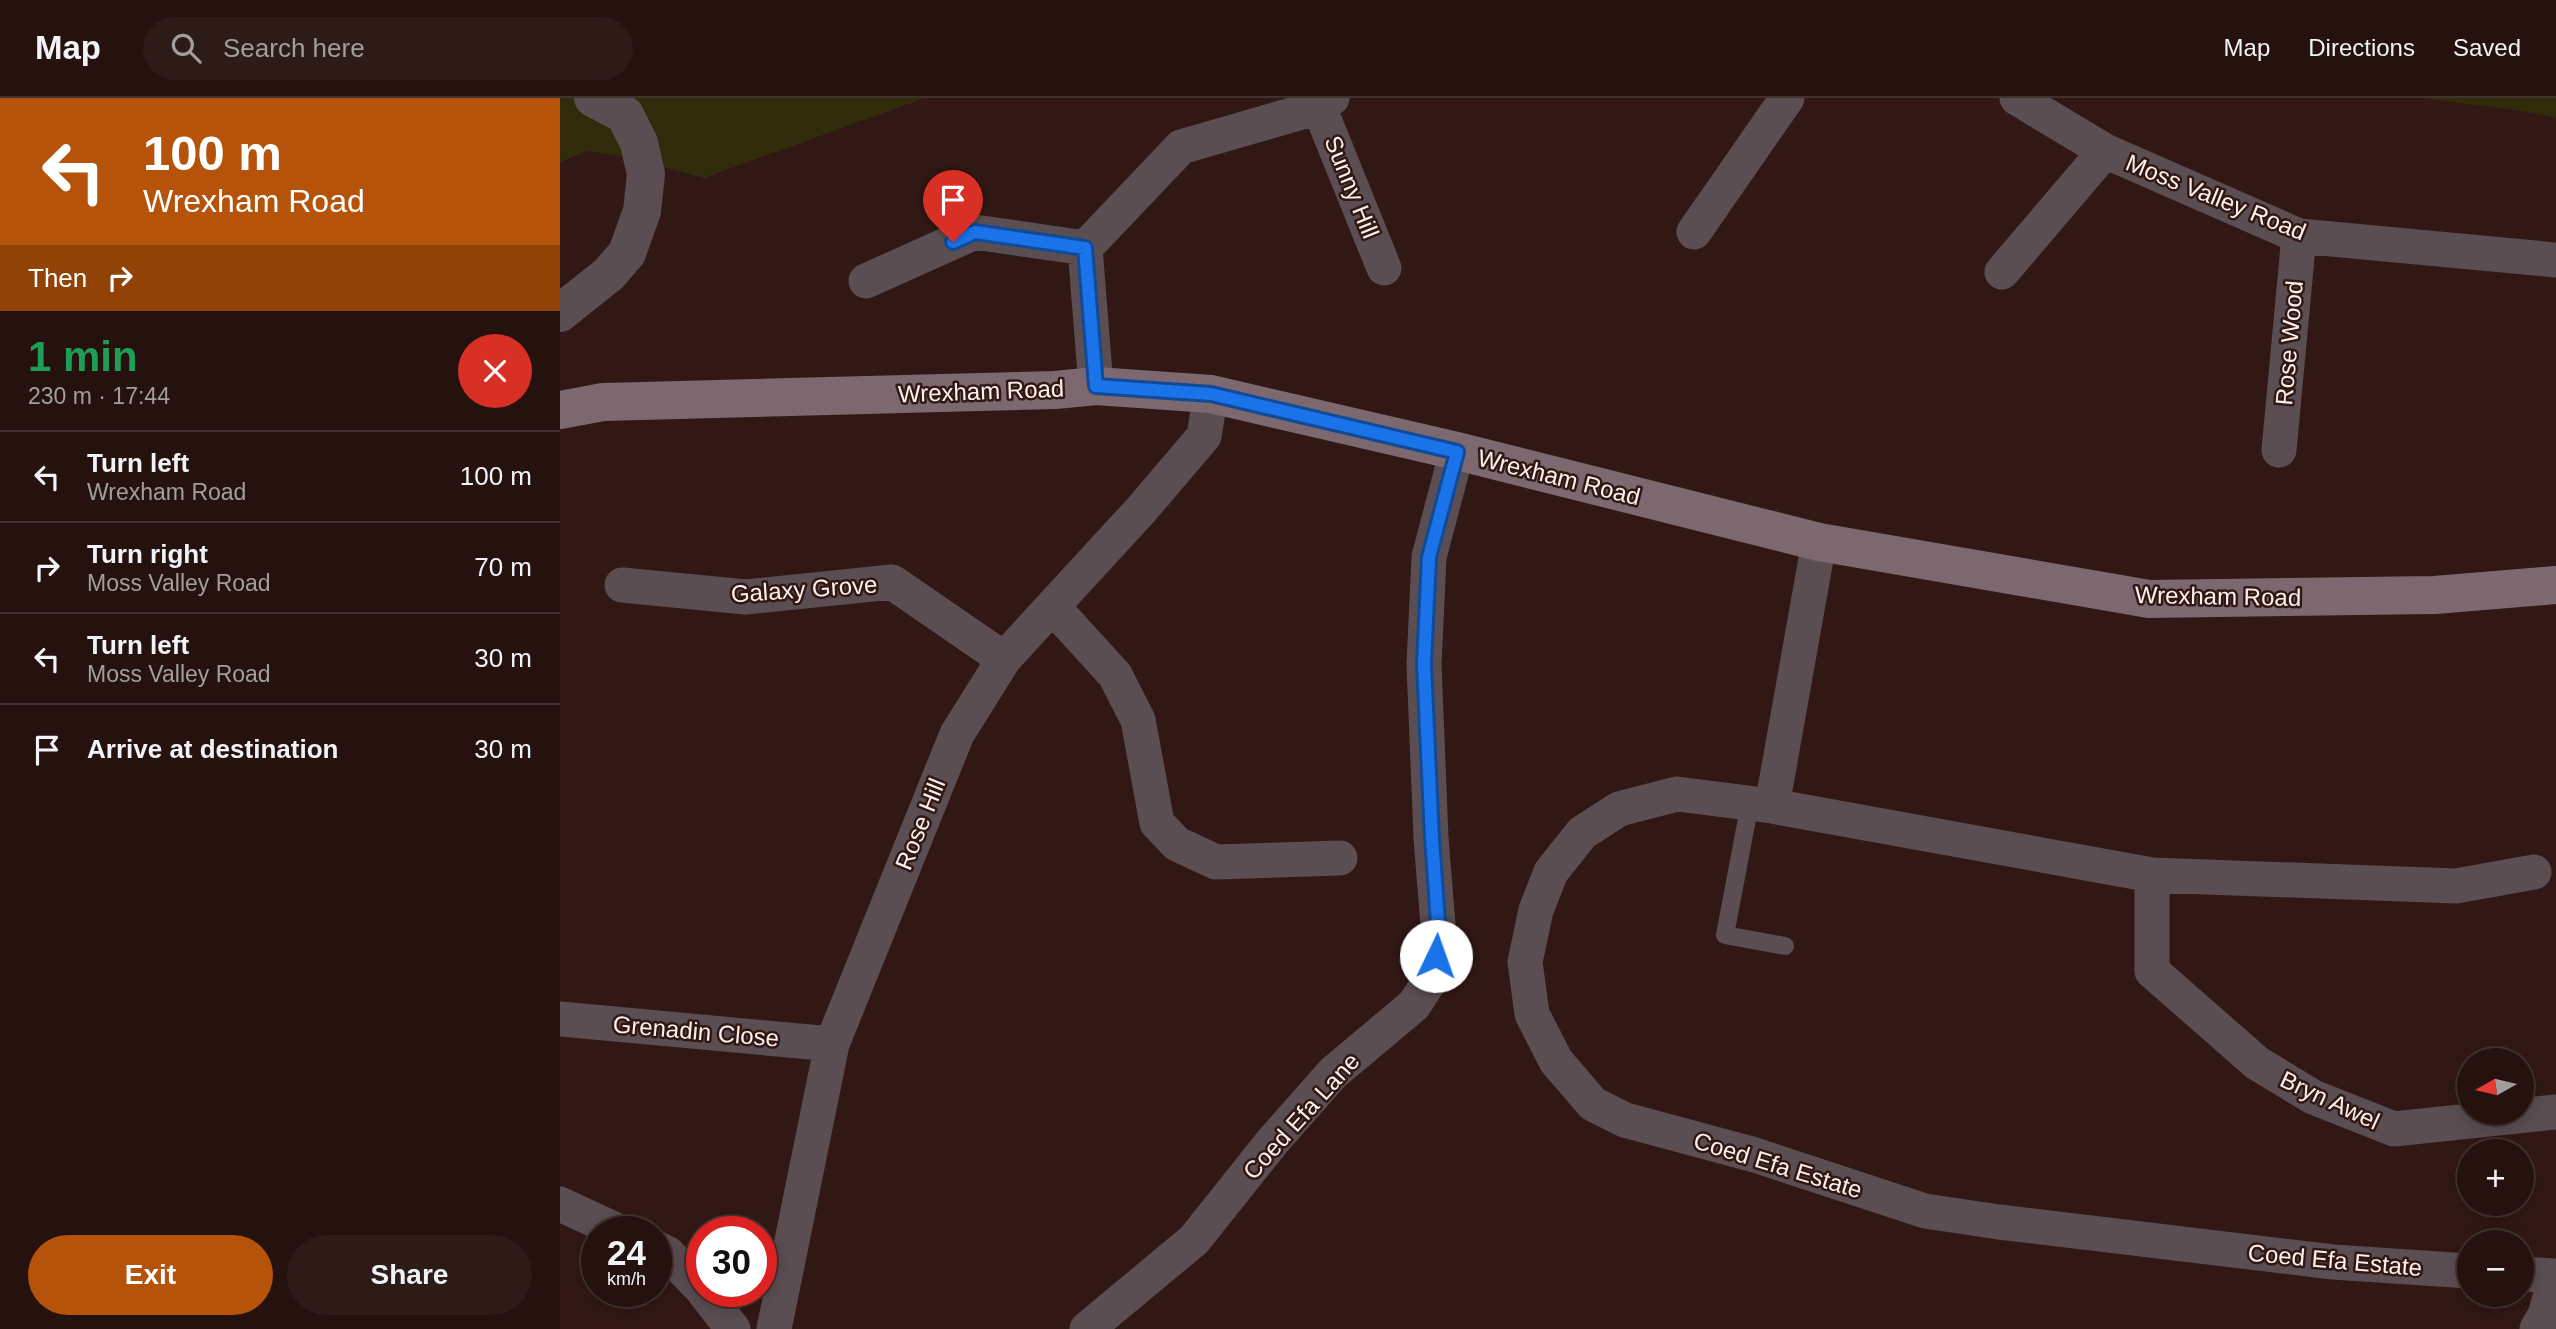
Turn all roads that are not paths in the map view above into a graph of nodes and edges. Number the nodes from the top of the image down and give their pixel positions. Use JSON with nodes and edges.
{"nodes":[{"id":1,"x":593,"y":98,"type":"edge"},
{"id":2,"x":1787,"y":98,"type":"edge"},
{"id":3,"x":2017,"y":98,"type":"edge"},
{"id":4,"x":1326,"y":102,"type":"edge"},
{"id":5,"x":2105,"y":152,"type":"junction"},
{"id":6,"x":1694,"y":232,"type":"dead end"},
{"id":7,"x":2299,"y":236,"type":"junction"},
{"id":8,"x":1085,"y":248,"type":"junction"},
{"id":9,"x":2556,"y":260,"type":"edge"},
{"id":10,"x":1384,"y":268,"type":"dead end"},
{"id":11,"x":2002,"y":272,"type":"dead end"},
{"id":12,"x":866,"y":281,"type":"dead end"},
{"id":13,"x":560,"y":313,"type":"edge"},
{"id":14,"x":1096,"y":386,"type":"junction"},
{"id":15,"x":1211,"y":394,"type":"junction"},
{"id":16,"x":560,"y":411,"type":"edge"},
{"id":17,"x":2279,"y":450,"type":"dead end"},
{"id":18,"x":1457,"y":452,"type":"junction"},
{"id":19,"x":1819,"y":542,"type":"junction"},
{"id":20,"x":622,"y":585,"type":"dead end"},
{"id":21,"x":2556,"y":585,"type":"edge"},
{"id":22,"x":1053,"y":607,"type":"junction"},
{"id":23,"x":1004,"y":659,"type":"junction"},
{"id":24,"x":1761,"y":804,"type":"junction"},
{"id":25,"x":1340,"y":858,"type":"dead end"},
{"id":26,"x":2534,"y":872,"type":"dead end"},
{"id":27,"x":2152,"y":875,"type":"junction"},
{"id":28,"x":1785,"y":946,"type":"dead end"},
{"id":29,"x":560,"y":1018,"type":"edge"},
{"id":30,"x":832,"y":1044,"type":"junction"},
{"id":31,"x":2556,"y":1112,"type":"edge"},
{"id":32,"x":560,"y":1204,"type":"edge"},
{"id":33,"x":586,"y":1216,"type":"edge"},
{"id":34,"x":672,"y":1258,"type":"edge"},
{"id":35,"x":2457,"y":1270,"type":"edge"},
{"id":36,"x":686,"y":1273,"type":"edge"},
{"id":37,"x":2534,"y":1275,"type":"edge"},
{"id":38,"x":2556,"y":1276,"type":"edge"},
{"id":39,"x":716,"y":1307,"type":"edge"},
{"id":40,"x":733,"y":1329,"type":"edge"},
{"id":41,"x":774,"y":1329,"type":"edge"},
{"id":42,"x":1087,"y":1329,"type":"edge"},
{"id":43,"x":2537,"y":1329,"type":"edge"}],
"edges":[{"from":1,"to":13,"type":"street"},
{"from":2,"to":6,"type":"street"},
{"from":3,"to":5,"type":"street","name":"Moss Valley Road"},
{"from":4,"to":8,"type":"street"},
{"from":4,"to":10,"type":"street","name":"Sunny Hill"},
{"from":5,"to":7,"type":"street","name":"Moss Valley Road"},
{"from":5,"to":11,"type":"street"},
{"from":7,"to":9,"type":"street","name":"Moss Valley Road"},
{"from":7,"to":17,"type":"street","name":"Rose Wood"},
{"from":8,"to":12,"type":"street"},
{"from":8,"to":14,"type":"street"},
{"from":14,"to":15,"type":"main road","name":"Wrexham Road"},
{"from":14,"to":16,"type":"main road","name":"Wrexham Road"},
{"from":15,"to":18,"type":"main road","name":"Wrexham Road"},
{"from":15,"to":22,"type":"street","name":"Rose Hill"},
{"from":18,"to":19,"type":"main road","name":"Wrexham Road"},
{"from":18,"to":42,"type":"street","name":"Coed Efa Lane"},
{"from":19,"to":21,"type":"main road","name":"Wrexham Road"},
{"from":19,"to":24,"type":"street"},
{"from":20,"to":23,"type":"street","name":"Galaxy Grove"},
{"from":22,"to":23,"type":"street","name":"Rose Hill"},
{"from":22,"to":25,"type":"street"},
{"from":23,"to":30,"type":"street","name":"Rose Hill"},
{"from":24,"to":27,"type":"street","name":"Coed Efa Estate"},
{"from":24,"to":28,"type":"lane"},
{"from":24,"to":35,"type":"street","name":"Coed Efa Estate"},
{"from":26,"to":27,"type":"street","name":"Coed Efa Estate"},
{"from":27,"to":31,"type":"street","name":"Bryn Awel"},
{"from":29,"to":30,"type":"street","name":"Grenadin Close"},
{"from":30,"to":41,"type":"street","name":"Rose Hill"},
{"from":32,"to":33,"type":"street"},
{"from":34,"to":36,"type":"street"},
{"from":37,"to":38,"type":"street"},
{"from":38,"to":43,"type":"street"},
{"from":39,"to":40,"type":"street"}]}
